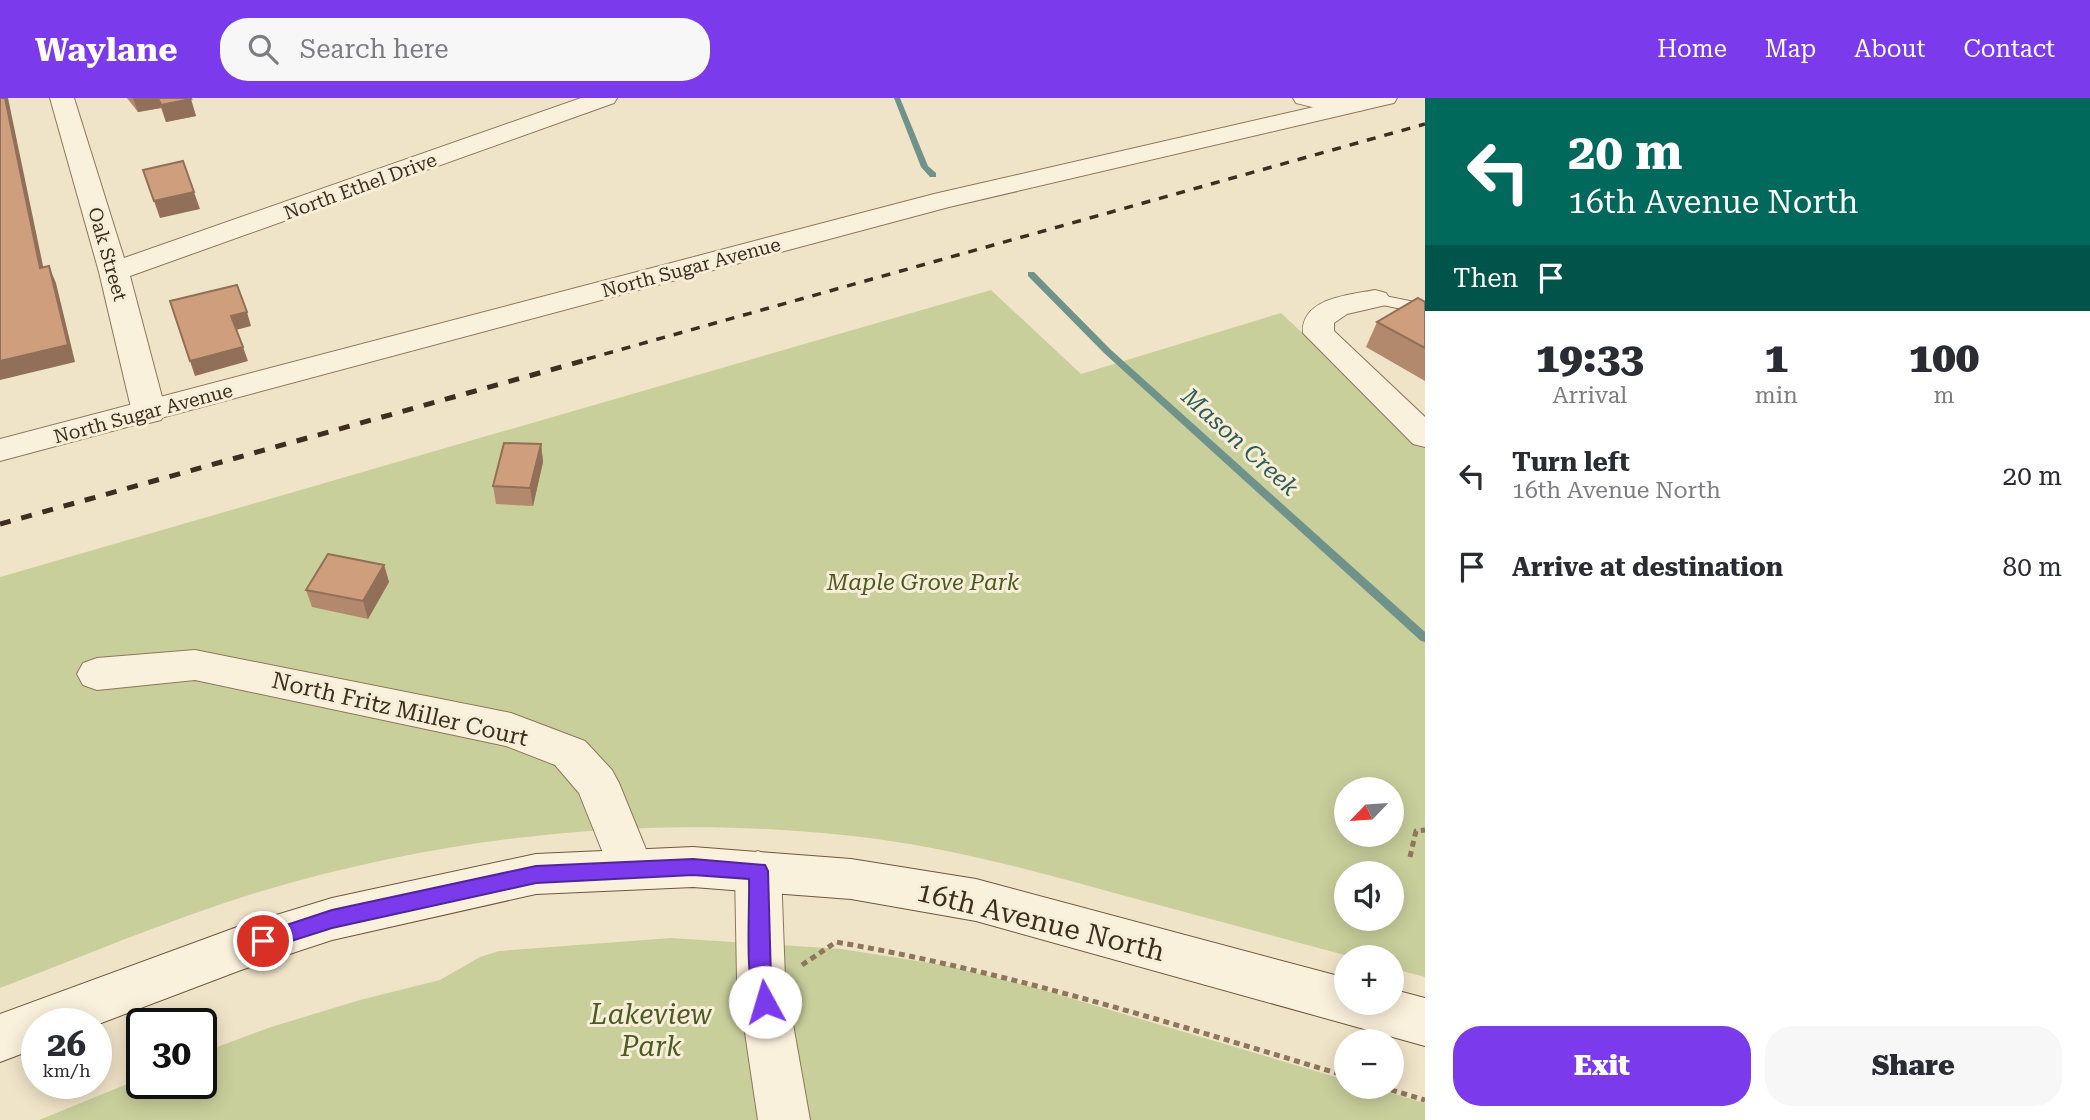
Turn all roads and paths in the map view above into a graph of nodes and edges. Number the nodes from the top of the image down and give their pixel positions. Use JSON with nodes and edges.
{"nodes":[{"id":1,"x":62,"y":98,"type":"edge"},
{"id":2,"x":604,"y":98,"type":"edge"},
{"id":3,"x":1305,"y":98,"type":"edge"},
{"id":4,"x":1385,"y":98,"type":"edge"},
{"id":5,"x":1354,"y":105,"type":"junction"},
{"id":6,"x":114,"y":272,"type":"junction"},
{"id":7,"x":1375,"y":299,"type":"joint"},
{"id":8,"x":1425,"y":309,"type":"edge"},
{"id":9,"x":149,"y":412,"type":"junction"},
{"id":10,"x":1425,"y":436,"type":"edge"},
{"id":11,"x":0,"y":450,"type":"edge"},
{"id":12,"x":97,"y":674,"type":"dead end"},
{"id":13,"x":1425,"y":830,"type":"edge"},
{"id":14,"x":1410,"y":857,"type":"dead end"},
{"id":15,"x":631,"y":869,"type":"junction"},
{"id":16,"x":758,"y":871,"type":"junction"},
{"id":17,"x":802,"y":965,"type":"dead end"},
{"id":18,"x":1334,"y":997,"type":"edge"},
{"id":19,"x":1399,"y":1015,"type":"edge"},
{"id":20,"x":1425,"y":1022,"type":"edge"},
{"id":21,"x":0,"y":1038,"type":"edge"},
{"id":22,"x":1334,"y":1072,"type":"edge"},
{"id":23,"x":1404,"y":1094,"type":"edge"},
{"id":24,"x":1425,"y":1100,"type":"edge"},
{"id":25,"x":784,"y":1120,"type":"edge"}],
"edges":[{"from":1,"to":6,"type":"street","name":"Oak Street"},
{"from":2,"to":6,"type":"street","name":"North Ethel Drive"},
{"from":3,"to":5,"type":"street"},
{"from":4,"to":5,"type":"street","name":"North Sugar Avenue"},
{"from":5,"to":9,"type":"street","name":"North Sugar Avenue"},
{"from":6,"to":9,"type":"street","name":"Oak Street"},
{"from":7,"to":8,"type":"lane"},
{"from":7,"to":10,"type":"street"},
{"from":9,"to":11,"type":"street","name":"North Sugar Avenue"},
{"from":12,"to":15,"type":"street","name":"North Fritz Miller Court"},
{"from":13,"to":14,"type":"path"},
{"from":15,"to":16,"type":"street","name":"16th Avenue North"},
{"from":15,"to":21,"type":"street","name":"16th Avenue North"},
{"from":16,"to":18,"type":"street","name":"16th Avenue North"},
{"from":16,"to":25,"type":"street"},
{"from":17,"to":22,"type":"path"},
{"from":19,"to":20,"type":"street"},
{"from":23,"to":24,"type":"path"}]}
